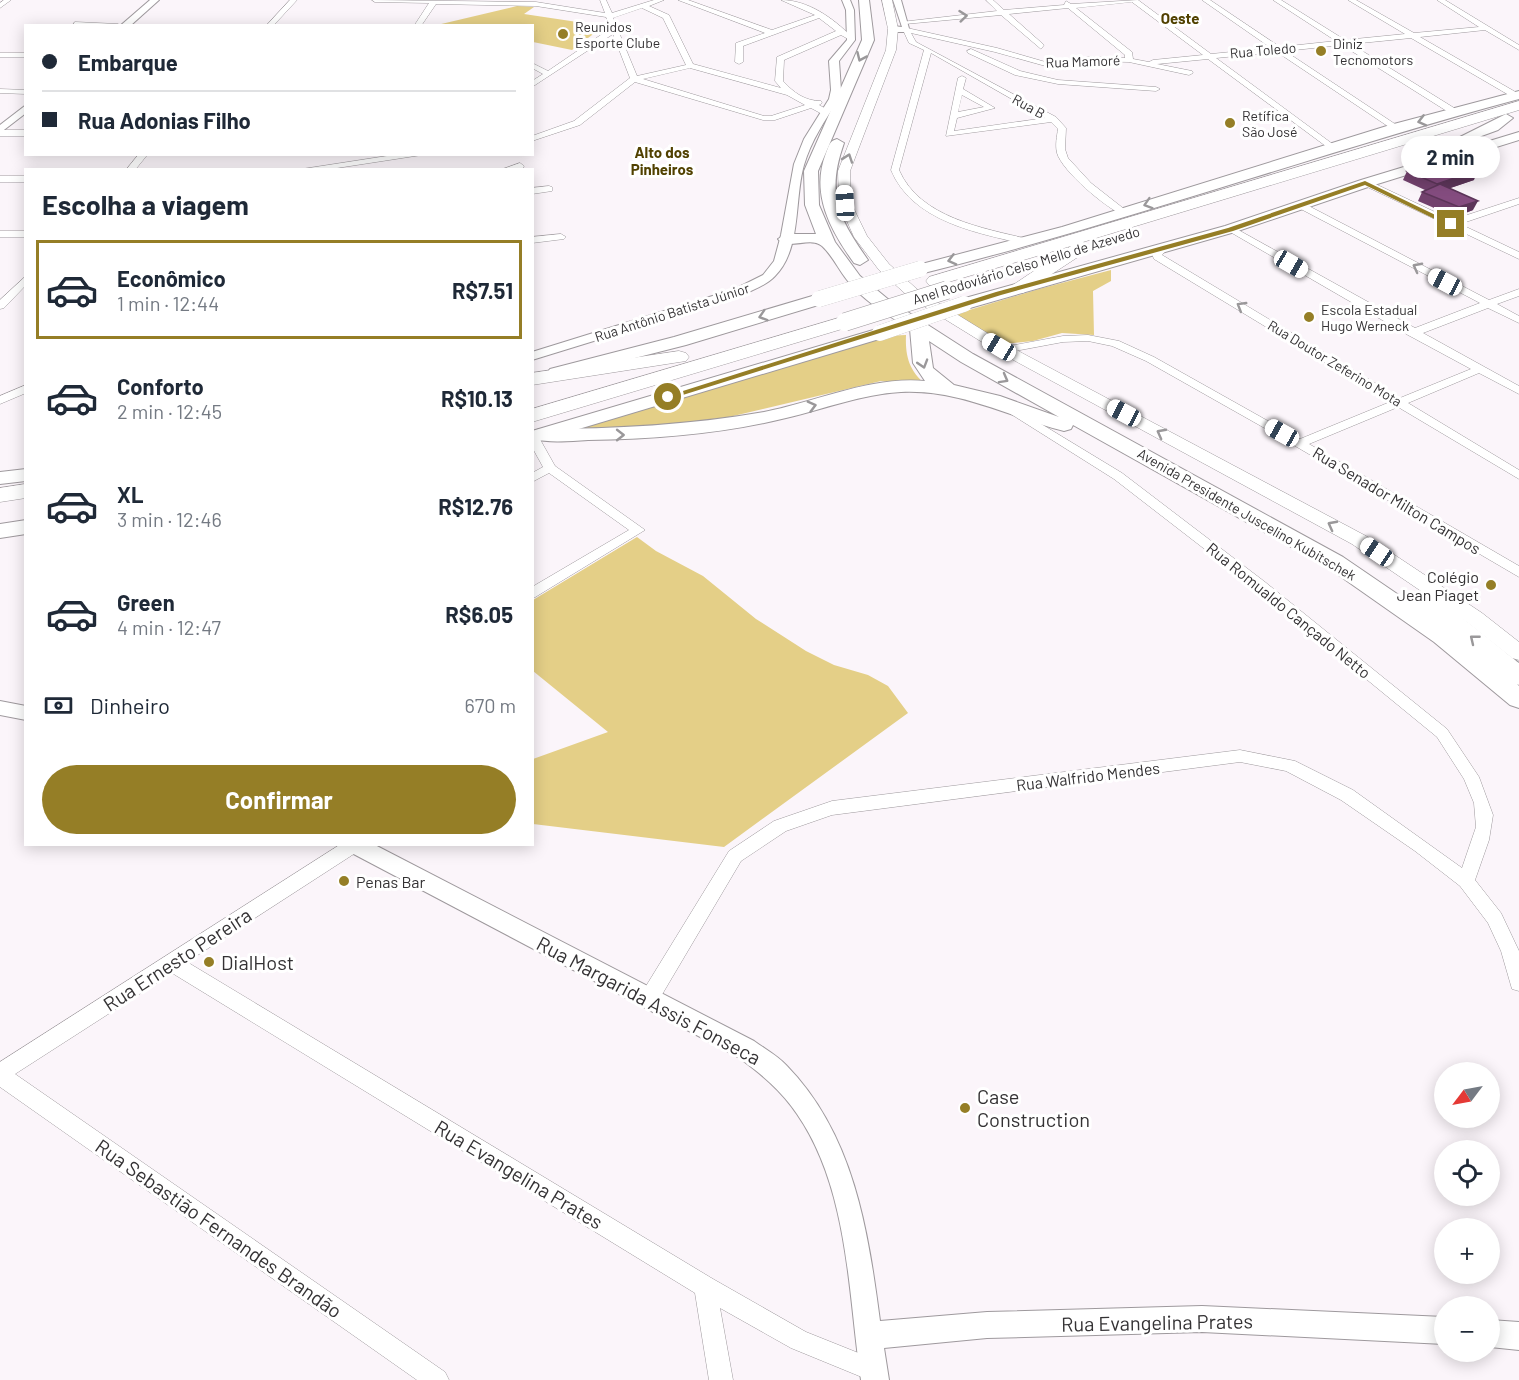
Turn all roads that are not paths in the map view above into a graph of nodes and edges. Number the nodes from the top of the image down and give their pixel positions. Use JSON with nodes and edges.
{"nodes":[{"id":1,"x":8,"y":0,"type":"edge"},
{"id":2,"x":155,"y":0,"type":"edge"},
{"id":3,"x":294,"y":0,"type":"edge"},
{"id":4,"x":375,"y":0,"type":"edge"},
{"id":5,"x":435,"y":0,"type":"edge"},
{"id":6,"x":603,"y":0,"type":"edge"},
{"id":7,"x":661,"y":0,"type":"edge"},
{"id":8,"x":681,"y":0,"type":"edge"},
{"id":9,"x":784,"y":0,"type":"edge"},
{"id":10,"x":846,"y":0,"type":"edge"},
{"id":11,"x":864,"y":0,"type":"edge"},
{"id":12,"x":876,"y":0,"type":"edge"},
{"id":13,"x":887,"y":0,"type":"edge"},
{"id":14,"x":897,"y":0,"type":"edge"},
{"id":15,"x":990,"y":0,"type":"edge"},
{"id":16,"x":1062,"y":0,"type":"edge"},
{"id":17,"x":1133,"y":0,"type":"edge"},
{"id":18,"x":1205,"y":0,"type":"edge"},
{"id":19,"x":1276,"y":0,"type":"edge"},
{"id":20,"x":1351,"y":0,"type":"edge"},
{"id":21,"x":1440,"y":0,"type":"edge"},
{"id":22,"x":0,"y":6,"type":"edge"},
{"id":23,"x":643,"y":6,"type":"junction"},
{"id":24,"x":1069,"y":6,"type":"junction"},
{"id":25,"x":1003,"y":12,"type":"junction"},
{"id":26,"x":821,"y":15,"type":"junction"},
{"id":27,"x":611,"y":16,"type":"junction"},
{"id":28,"x":126,"y":24,"type":"edge"},
{"id":29,"x":271,"y":24,"type":"edge"},
{"id":30,"x":418,"y":24,"type":"edge"},
{"id":31,"x":906,"y":26,"type":"junction"},
{"id":32,"x":1487,"y":28,"type":"junction"},
{"id":33,"x":893,"y":29,"type":"junction"},
{"id":34,"x":613,"y":30,"type":"junction"},
{"id":35,"x":770,"y":32,"type":"junction"},
{"id":36,"x":841,"y":32,"type":"junction"},
{"id":37,"x":1410,"y":35,"type":"junction"},
{"id":38,"x":851,"y":40,"type":"junction"},
{"id":39,"x":1343,"y":42,"type":"junction"},
{"id":40,"x":1041,"y":47,"type":"dead end"},
{"id":41,"x":1519,"y":48,"type":"edge"},
{"id":42,"x":1279,"y":49,"type":"junction"},
{"id":43,"x":931,"y":51,"type":"junction"},
{"id":44,"x":0,"y":55,"type":"edge"},
{"id":45,"x":24,"y":55,"type":"edge"},
{"id":46,"x":1207,"y":55,"type":"junction"},
{"id":47,"x":1129,"y":60,"type":"junction"},
{"id":48,"x":739,"y":62,"type":"dead end"},
{"id":49,"x":1148,"y":62,"type":"junction"},
{"id":50,"x":534,"y":66,"type":"edge"},
{"id":51,"x":690,"y":66,"type":"junction"},
{"id":52,"x":1189,"y":73,"type":"dead end"},
{"id":53,"x":548,"y":74,"type":"junction"},
{"id":54,"x":634,"y":79,"type":"junction"},
{"id":55,"x":984,"y":81,"type":"junction"},
{"id":56,"x":534,"y":84,"type":"edge"},
{"id":57,"x":961,"y":85,"type":"junction"},
{"id":58,"x":1156,"y":89,"type":"dead end"},
{"id":59,"x":0,"y":91,"type":"edge"},
{"id":60,"x":24,"y":92,"type":"edge"},
{"id":61,"x":790,"y":93,"type":"junction"},
{"id":62,"x":860,"y":94,"type":"dead end"},
{"id":63,"x":834,"y":99,"type":"junction"},
{"id":64,"x":1518,"y":99,"type":"edge"},
{"id":65,"x":814,"y":104,"type":"junction"},
{"id":66,"x":24,"y":110,"type":"edge"},
{"id":67,"x":825,"y":112,"type":"junction"},
{"id":68,"x":1456,"y":112,"type":"junction"},
{"id":69,"x":850,"y":113,"type":"dead end"},
{"id":70,"x":953,"y":116,"type":"junction"},
{"id":71,"x":1513,"y":116,"type":"edge"},
{"id":72,"x":1053,"y":119,"type":"junction"},
{"id":73,"x":1395,"y":128,"type":"junction"},
{"id":74,"x":0,"y":131,"type":"edge"},
{"id":75,"x":24,"y":133,"type":"edge"},
{"id":76,"x":1519,"y":136,"type":"edge"},
{"id":77,"x":534,"y":139,"type":"edge"},
{"id":78,"x":1331,"y":147,"type":"junction"},
{"id":79,"x":142,"y":156,"type":"edge"},
{"id":80,"x":383,"y":157,"type":"edge"},
{"id":81,"x":1428,"y":164,"type":"junction"},
{"id":82,"x":520,"y":166,"type":"dead end"},
{"id":83,"x":132,"y":168,"type":"edge"},
{"id":84,"x":313,"y":168,"type":"edge"},
{"id":85,"x":512,"y":168,"type":"edge"},
{"id":86,"x":1314,"y":174,"type":"junction"},
{"id":87,"x":0,"y":179,"type":"edge"},
{"id":88,"x":24,"y":179,"type":"edge"},
{"id":89,"x":1365,"y":183,"type":"junction"},
{"id":90,"x":549,"y":189,"type":"dead end"},
{"id":91,"x":534,"y":191,"type":"edge"},
{"id":92,"x":1189,"y":192,"type":"junction"},
{"id":93,"x":1519,"y":201,"type":"edge"},
{"id":94,"x":1300,"y":206,"type":"junction"},
{"id":95,"x":1123,"y":212,"type":"junction"},
{"id":96,"x":1451,"y":224,"type":"junction"},
{"id":97,"x":1230,"y":229,"type":"junction"},
{"id":98,"x":982,"y":231,"type":"junction"},
{"id":99,"x":0,"y":234,"type":"edge"},
{"id":100,"x":24,"y":234,"type":"edge"},
{"id":101,"x":561,"y":237,"type":"dead end"},
{"id":102,"x":786,"y":239,"type":"junction"},
{"id":103,"x":534,"y":240,"type":"edge"},
{"id":104,"x":1025,"y":241,"type":"junction"},
{"id":105,"x":827,"y":242,"type":"junction"},
{"id":106,"x":1081,"y":247,"type":"junction"},
{"id":107,"x":994,"y":248,"type":"junction"},
{"id":108,"x":1162,"y":249,"type":"junction"},
{"id":109,"x":1519,"y":256,"type":"edge"},
{"id":110,"x":24,"y":281,"type":"edge"},
{"id":111,"x":941,"y":285,"type":"junction"},
{"id":112,"x":1016,"y":289,"type":"junction"},
{"id":113,"x":1519,"y":291,"type":"edge"},
{"id":114,"x":0,"y":292,"type":"edge"},
{"id":115,"x":12,"y":293,"type":"junction"},
{"id":116,"x":1487,"y":304,"type":"junction"},
{"id":117,"x":0,"y":306,"type":"edge"},
{"id":118,"x":832,"y":311,"type":"junction"},
{"id":119,"x":1519,"y":320,"type":"edge"},
{"id":120,"x":918,"y":327,"type":"junction"},
{"id":121,"x":1412,"y":333,"type":"junction"},
{"id":122,"x":1045,"y":343,"type":"junction"},
{"id":123,"x":999,"y":347,"type":"junction"},
{"id":124,"x":718,"y":348,"type":"junction"},
{"id":125,"x":534,"y":355,"type":"edge"},
{"id":126,"x":1042,"y":369,"type":"junction"},
{"id":127,"x":1478,"y":370,"type":"junction"},
{"id":128,"x":534,"y":378,"type":"edge"},
{"id":129,"x":534,"y":379,"type":"edge"},
{"id":130,"x":24,"y":389,"type":"edge"},
{"id":131,"x":948,"y":389,"type":"junction"},
{"id":132,"x":1519,"y":392,"type":"edge"},
{"id":133,"x":0,"y":401,"type":"edge"},
{"id":134,"x":998,"y":401,"type":"junction"},
{"id":135,"x":1399,"y":401,"type":"junction"},
{"id":136,"x":534,"y":402,"type":"edge"},
{"id":137,"x":534,"y":415,"type":"edge"},
{"id":138,"x":535,"y":436,"type":"edge"},
{"id":139,"x":1300,"y":443,"type":"junction"},
{"id":140,"x":1139,"y":452,"type":"junction"},
{"id":141,"x":550,"y":468,"type":"junction"},
{"id":142,"x":24,"y":475,"type":"edge"},
{"id":143,"x":1519,"y":475,"type":"edge"},
{"id":144,"x":534,"y":477,"type":"edge"},
{"id":145,"x":0,"y":478,"type":"edge"},
{"id":146,"x":24,"y":491,"type":"edge"},
{"id":147,"x":0,"y":495,"type":"edge"},
{"id":148,"x":24,"y":507,"type":"edge"},
{"id":149,"x":0,"y":510,"type":"edge"},
{"id":150,"x":24,"y":527,"type":"edge"},
{"id":151,"x":0,"y":531,"type":"edge"},
{"id":152,"x":1519,"y":572,"type":"edge"},
{"id":153,"x":534,"y":593,"type":"edge"},
{"id":154,"x":1519,"y":653,"type":"edge"},
{"id":155,"x":1519,"y":676,"type":"edge"},
{"id":156,"x":1519,"y":699,"type":"edge"},
{"id":157,"x":0,"y":708,"type":"edge"},
{"id":158,"x":24,"y":713,"type":"edge"},
{"id":159,"x":352,"y":846,"type":"edge"},
{"id":160,"x":356,"y":846,"type":"edge"},
{"id":161,"x":1466,"y":881,"type":"junction"},
{"id":162,"x":172,"y":963,"type":"junction"},
{"id":163,"x":1519,"y":983,"type":"edge"},
{"id":164,"x":650,"y":997,"type":"junction"},
{"id":165,"x":0,"y":1074,"type":"edge"},
{"id":166,"x":705,"y":1287,"type":"junction"},
{"id":167,"x":1434,"y":1331,"type":"edge"},
{"id":168,"x":1500,"y":1335,"type":"edge"},
{"id":169,"x":869,"y":1336,"type":"junction"},
{"id":170,"x":1519,"y":1336,"type":"edge"},
{"id":171,"x":874,"y":1375,"type":"edge"},
{"id":172,"x":437,"y":1380,"type":"edge"},
{"id":173,"x":721,"y":1380,"type":"edge"}],
"edges":[{"from":1,"to":22,"type":"street"},
{"from":2,"to":28,"type":"street"},
{"from":3,"to":29,"type":"street"},
{"from":4,"to":5,"type":"street"},
{"from":5,"to":27,"type":"street"},
{"from":5,"to":30,"type":"street"},
{"from":6,"to":27,"type":"street"},
{"from":7,"to":23,"type":"street"},
{"from":8,"to":35,"type":"street"},
{"from":9,"to":26,"type":"street"},
{"from":10,"to":38,"type":"street"},
{"from":11,"to":105,"type":"main road","name":"Avenida Presidente Juscelino Kubitschek","one_way":true},
{"from":12,"to":62,"type":"main road"},
{"from":13,"to":33,"type":"main road","name":"Avenida Presidente Juscelino Kubitschek"},
{"from":14,"to":31,"type":"street"},
{"from":15,"to":25,"type":"street"},
{"from":16,"to":24,"type":"street"},
{"from":17,"to":24,"type":"street"},
{"from":17,"to":46,"type":"street"},
{"from":18,"to":42,"type":"street"},
{"from":19,"to":39,"type":"street"},
{"from":20,"to":37,"type":"street"},
{"from":21,"to":32,"type":"street"},
{"from":23,"to":27,"type":"street"},
{"from":23,"to":51,"type":"street"},
{"from":24,"to":25,"type":"street"},
{"from":24,"to":47,"type":"street"},
{"from":31,"to":25,"type":"street","one_way":true},
{"from":25,"to":40,"type":"street"},
{"from":26,"to":35,"type":"street"},
{"from":26,"to":36,"type":"street"},
{"from":27,"to":34,"type":"street"},
{"from":31,"to":33,"type":"street"},
{"from":31,"to":43,"type":"street","name":"Rua B"},
{"from":31,"to":47,"type":"street","name":"Rua Mamoré"},
{"from":32,"to":37,"type":"street","name":"Rua Toledo"},
{"from":32,"to":41,"type":"street"},
{"from":123,"to":33,"type":"main road","name":"Avenida Presidente Juscelino Kubitschek","one_way":true},
{"from":34,"to":53,"type":"street"},
{"from":34,"to":54,"type":"street"},
{"from":35,"to":48,"type":"street"},
{"from":36,"to":38,"type":"street"},
{"from":36,"to":61,"type":"street"},
{"from":37,"to":39,"type":"street","name":"Rua Toledo"},
{"from":37,"to":64,"type":"street"},
{"from":38,"to":63,"type":"street"},
{"from":39,"to":42,"type":"street","name":"Rua Toledo"},
{"from":39,"to":68,"type":"street"},
{"from":42,"to":46,"type":"street","name":"Rua Toledo"},
{"from":42,"to":73,"type":"street"},
{"from":43,"to":55,"type":"street","name":"Rua B"},
{"from":43,"to":58,"type":"street"},
{"from":43,"to":98,"type":"street"},
{"from":44,"to":45,"type":"street"},
{"from":46,"to":49,"type":"street","name":"Rua Toledo"},
{"from":46,"to":78,"type":"street"},
{"from":47,"to":49,"type":"street","name":"Rua Mamoré"},
{"from":49,"to":52,"type":"street","name":"Rua Mamoré"},
{"from":50,"to":53,"type":"street"},
{"from":51,"to":54,"type":"street"},
{"from":51,"to":61,"type":"street"},
{"from":53,"to":56,"type":"street"},
{"from":54,"to":65,"type":"street"},
{"from":54,"to":77,"type":"street"},
{"from":55,"to":57,"type":"street"},
{"from":55,"to":72,"type":"street","name":"Rua B"},
{"from":57,"to":70,"type":"street"},
{"from":57,"to":70,"type":"street"},
{"from":59,"to":60,"type":"street"},
{"from":61,"to":65,"type":"street"},
{"from":63,"to":65,"type":"street"},
{"from":63,"to":67,"type":"street","name":"Rua Antônio Batista Júnior"},
{"from":64,"to":68,"type":"main road","name":"Anel Rodoviário Celso Mello de Azevedo"},
{"from":64,"to":86,"type":"highway","name":"Anel Rodoviário Celso Mello de Azevedo"},
{"from":65,"to":67,"type":"street"},
{"from":66,"to":74,"type":"street"},
{"from":67,"to":102,"type":"street","name":"Rua Antônio Batista Júnior"},
{"from":68,"to":73,"type":"main road","name":"Anel Rodoviário Celso Mello de Azevedo","one_way":true},
{"from":155,"to":69,"type":"main road","name":"Avenida Presidente Juscelino Kubitschek","one_way":true},
{"from":70,"to":72,"type":"street"},
{"from":71,"to":81,"type":"main road"},
{"from":71,"to":86,"type":"highway","name":"Anel Rodoviário Celso Mello de Azevedo"},
{"from":72,"to":95,"type":"street","name":"Rua B"},
{"from":73,"to":78,"type":"main road","name":"Anel Rodoviário Celso Mello de Azevedo"},
{"from":74,"to":75,"type":"street"},
{"from":76,"to":81,"type":"main road","name":"Anel Rodoviário Celso Mello de Azevedo"},
{"from":78,"to":92,"type":"main road","name":"Anel Rodoviário Celso Mello de Azevedo"},
{"from":79,"to":83,"type":"street"},
{"from":80,"to":84,"type":"street"},
{"from":81,"to":89,"type":"main road","name":"Anel Rodoviário Celso Mello de Azevedo"},
{"from":82,"to":85,"type":"street"},
{"from":86,"to":92,"type":"main road"},
{"from":86,"to":106,"type":"highway","name":"Anel Rodoviário Celso Mello de Azevedo"},
{"from":86,"to":111,"type":"highway","name":"Anel Rodoviário Celso Mello de Azevedo"},
{"from":87,"to":88,"type":"street"},
{"from":89,"to":94,"type":"main road","name":"Anel Rodoviário Celso Mello de Azevedo"},
{"from":89,"to":96,"type":"street"},
{"from":90,"to":91,"type":"street"},
{"from":92,"to":95,"type":"main road","name":"Anel Rodoviário Celso Mello de Azevedo","one_way":true},
{"from":93,"to":96,"type":"street"},
{"from":94,"to":97,"type":"main road","name":"Anel Rodoviário Celso Mello de Azevedo"},
{"from":116,"to":94,"type":"street","one_way":true},
{"from":95,"to":104,"type":"main road","name":"Anel Rodoviário Celso Mello de Azevedo"},
{"from":96,"to":109,"type":"street"},
{"from":97,"to":108,"type":"main road","name":"Anel Rodoviário Celso Mello de Azevedo"},
{"from":97,"to":121,"type":"street"},
{"from":98,"to":104,"type":"street"},
{"from":98,"to":107,"type":"street"},
{"from":99,"to":100,"type":"street"},
{"from":101,"to":103,"type":"street"},
{"from":102,"to":105,"type":"main road"},
{"from":102,"to":125,"type":"street","name":"Rua Antônio Batista Júnior"},
{"from":104,"to":107,"type":"main road","name":"Anel Rodoviário Celso Mello de Azevedo"},
{"from":105,"to":120,"type":"main road","name":"Avenida Presidente Juscelino Kubitschek"},
{"from":106,"to":111,"type":"highway","name":"Anel Rodoviário Celso Mello de Azevedo"},
{"from":106,"to":112,"type":"highway"},
{"from":107,"to":118,"type":"main road","name":"Anel Rodoviário Celso Mello de Azevedo","one_way":true,"bridge":true},
{"from":108,"to":112,"type":"main road","name":"Anel Rodoviário Celso Mello de Azevedo"},
{"from":135,"to":108,"type":"street","name":"Rua Doutor Zeferino Mota","one_way":true},
{"from":110,"to":115,"type":"street"},
{"from":111,"to":118,"type":"highway","name":"Anel Rodoviário Celso Mello de Azevedo","bridge":true},
{"from":112,"to":138,"type":"main road","name":"Anel Rodoviário Celso Mello de Azevedo","bridge":true},
{"from":113,"to":116,"type":"street"},
{"from":114,"to":115,"type":"street"},
{"from":115,"to":117,"type":"street"},
{"from":116,"to":119,"type":"street"},
{"from":116,"to":121,"type":"street"},
{"from":118,"to":124,"type":"highway","name":"Anel Rodoviário Celso Mello de Azevedo"},
{"from":118,"to":128,"type":"main road","name":"Anel Rodoviário Celso Mello de Azevedo","one_way":true},
{"from":118,"to":137,"type":"highway","name":"Anel Rodoviário Celso Mello de Azevedo"},
{"from":120,"to":131,"type":"main road","one_way":true},
{"from":120,"to":140,"type":"main road","name":"Avenida Presidente Juscelino Kubitschek","one_way":true},
{"from":121,"to":127,"type":"street"},
{"from":122,"to":123,"type":"street","name":"Rua Senador Milton Campos"},
{"from":122,"to":126,"type":"street"},
{"from":122,"to":139,"type":"street","name":"Rua Senador Milton Campos"},
{"from":123,"to":126,"type":"main road","name":"Avenida Presidente Juscelino Kubitschek"},
{"from":124,"to":129,"type":"highway"},
{"from":124,"to":136,"type":"highway","name":"Anel Rodoviário Celso Mello de Azevedo"},
{"from":154,"to":126,"type":"main road","name":"Avenida Presidente Juscelino Kubitschek","one_way":true},
{"from":127,"to":132,"type":"street"},
{"from":127,"to":135,"type":"street"},
{"from":130,"to":133,"type":"street"},
{"from":131,"to":134,"type":"main road"},
{"from":138,"to":131,"type":"main road","one_way":true},
{"from":134,"to":140,"type":"main road"},
{"from":134,"to":161,"type":"street","name":"Rua Romualdo Cançado Netto"},
{"from":135,"to":139,"type":"street"},
{"from":135,"to":143,"type":"street","name":"Rua Doutor Zeferino Mota"},
{"from":138,"to":141,"type":"street"},
{"from":139,"to":152,"type":"street","name":"Rua Senador Milton Campos"},
{"from":140,"to":156,"type":"main road","name":"Avenida Presidente Juscelino Kubitschek"},
{"from":141,"to":144,"type":"street"},
{"from":141,"to":153,"type":"street"},
{"from":142,"to":145,"type":"main road"},
{"from":146,"to":147,"type":"highway"},
{"from":148,"to":149,"type":"highway"},
{"from":150,"to":151,"type":"main road"},
{"from":157,"to":158,"type":"street"},
{"from":159,"to":162,"type":"street","name":"Rua Ernesto Pereira"},
{"from":160,"to":164,"type":"street","name":"Rua Margarida Assis Fonseca"},
{"from":161,"to":163,"type":"street","name":"Rua Walfrido Mendes"},
{"from":161,"to":164,"type":"street","name":"Rua Walfrido Mendes"},
{"from":162,"to":165,"type":"street","name":"Rua Ernesto Pereira"},
{"from":162,"to":166,"type":"street","name":"Rua Evangelina Prates"},
{"from":164,"to":169,"type":"street","name":"Rua Margarida Assis Fonseca"},
{"from":165,"to":172,"type":"street","name":"Rua Sebastião Fernandes Brandão"},
{"from":166,"to":171,"type":"street","name":"Rua Evangelina Prates"},
{"from":166,"to":173,"type":"street"},
{"from":167,"to":169,"type":"street","name":"Rua Evangelina Prates"},
{"from":168,"to":170,"type":"street"},
{"from":169,"to":171,"type":"street","name":"Rua Margarida Assis Fonseca"}]}
